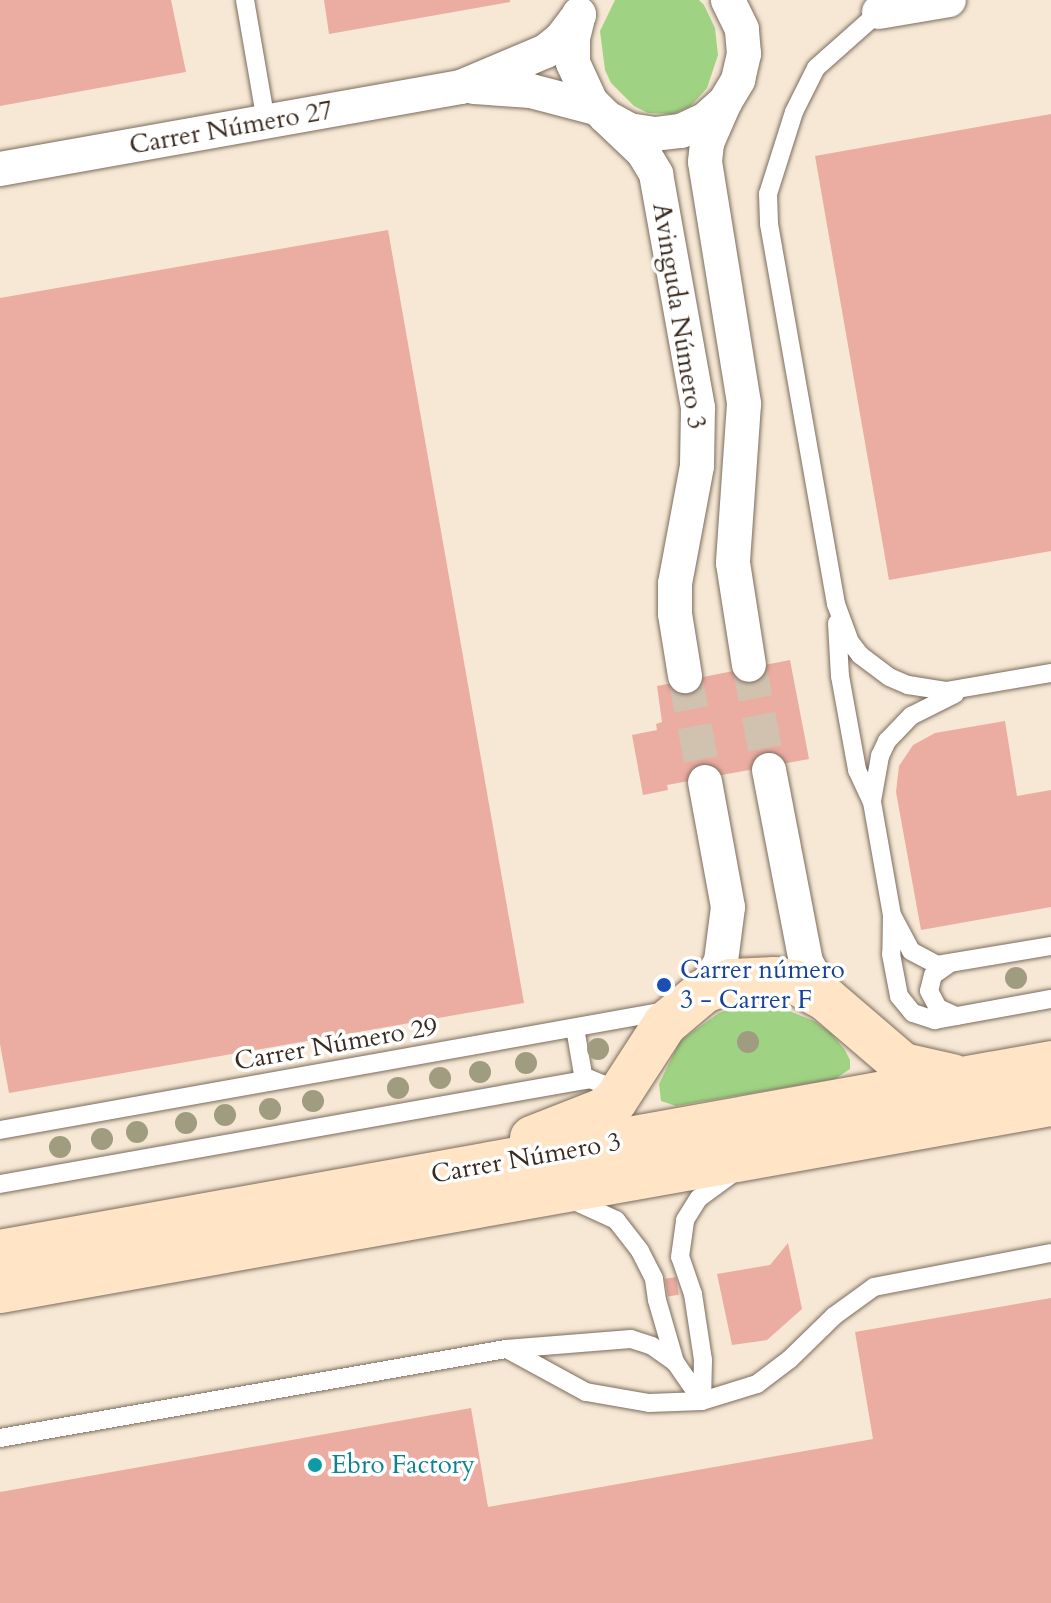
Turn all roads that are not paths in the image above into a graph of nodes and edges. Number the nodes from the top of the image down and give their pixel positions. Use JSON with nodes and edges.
{"nodes":[{"id":1,"x":245,"y":0,"type":"edge"},
{"id":2,"x":728,"y":0,"type":"edge"},
{"id":3,"x":949,"y":0,"type":"edge"},
{"id":4,"x":584,"y":7,"type":"edge"},
{"id":5,"x":879,"y":12,"type":"joint"},
{"id":6,"x":461,"y":87,"type":"junction"},
{"id":7,"x":725,"y":102,"type":"junction"},
{"id":8,"x":601,"y":112,"type":"junction"},
{"id":9,"x":266,"y":121,"type":"junction"},
{"id":10,"x":0,"y":169,"type":"edge"},
{"id":11,"x":836,"y":604,"type":"junction"},
{"id":12,"x":749,"y":665,"type":"tunnel mouth"},
{"id":13,"x":1051,"y":673,"type":"edge"},
{"id":14,"x":685,"y":676,"type":"tunnel mouth"},
{"id":15,"x":969,"y":688,"type":"junction"},
{"id":16,"x":769,"y":770,"type":"tunnel mouth"},
{"id":17,"x":705,"y":782,"type":"tunnel mouth"},
{"id":18,"x":872,"y":802,"type":"junction"},
{"id":19,"x":892,"y":915,"type":"junction"},
{"id":20,"x":1051,"y":946,"type":"edge"},
{"id":21,"x":949,"y":964,"type":"junction"},
{"id":22,"x":692,"y":999,"type":"junction"},
{"id":23,"x":826,"y":999,"type":"junction"},
{"id":24,"x":1051,"y":999,"type":"edge"},
{"id":25,"x":956,"y":1016,"type":"junction"},
{"id":26,"x":575,"y":1028,"type":"junction"},
{"id":27,"x":1051,"y":1063,"type":"edge"},
{"id":28,"x":966,"y":1078,"type":"junction"},
{"id":29,"x":593,"y":1095,"type":"junction"},
{"id":30,"x":1051,"y":1104,"type":"edge"},
{"id":31,"x":0,"y":1130,"type":"edge"},
{"id":32,"x":753,"y":1157,"type":"junction"},
{"id":33,"x":462,"y":1170,"type":"junction"},
{"id":34,"x":0,"y":1184,"type":"edge"},
{"id":35,"x":555,"y":1192,"type":"junction"},
{"id":36,"x":0,"y":1252,"type":"edge"},
{"id":37,"x":1051,"y":1253,"type":"edge"},
{"id":38,"x":0,"y":1291,"type":"edge"},
{"id":39,"x":506,"y":1349,"type":"junction"},
{"id":40,"x":675,"y":1362,"type":"junction"},
{"id":41,"x":702,"y":1401,"type":"junction"},
{"id":42,"x":0,"y":1438,"type":"edge"}],
"edges":[{"from":1,"to":9,"type":"lane"},
{"from":2,"to":7,"type":"street","name":"Avinguda Número 3"},
{"from":3,"to":5,"type":"street"},
{"from":4,"to":6,"type":"street","name":"Carrer Número 27"},
{"from":4,"to":8,"type":"street"},
{"from":5,"to":11,"type":"lane"},
{"from":6,"to":8,"type":"street","name":"Carrer Número 27"},
{"from":6,"to":9,"type":"street","name":"Carrer Número 27"},
{"from":7,"to":8,"type":"street","name":"Carrer Número 27"},
{"from":7,"to":12,"type":"street","name":"Avinguda Número 3"},
{"from":8,"to":14,"type":"street","name":"Avinguda Número 3"},
{"from":9,"to":10,"type":"street","name":"Carrer Número 27"},
{"from":11,"to":15,"type":"lane"},
{"from":11,"to":18,"type":"lane"},
{"from":13,"to":15,"type":"lane"},
{"from":15,"to":18,"type":"lane"},
{"from":16,"to":23,"type":"street"},
{"from":17,"to":22,"type":"street"},
{"from":18,"to":19,"type":"lane"},
{"from":19,"to":21,"type":"lane"},
{"from":19,"to":25,"type":"lane"},
{"from":20,"to":21,"type":"lane"},
{"from":21,"to":25,"type":"lane"},
{"from":22,"to":23,"type":"main road"},
{"from":22,"to":26,"type":"lane","name":"Carrer Número 29"},
{"from":22,"to":29,"type":"main road"},
{"from":23,"to":28,"type":"main road"},
{"from":24,"to":25,"type":"lane"},
{"from":26,"to":29,"type":"lane"},
{"from":26,"to":31,"type":"lane","name":"Carrer Número 29"},
{"from":27,"to":28,"type":"main road","name":"Carrer Número 3"},
{"from":28,"to":33,"type":"main road","name":"Carrer Número 3"},
{"from":29,"to":33,"type":"main road"},
{"from":29,"to":34,"type":"lane"},
{"from":30,"to":32,"type":"main road","name":"Carrer Número 3"},
{"from":32,"to":35,"type":"main road","name":"Carrer Número 3"},
{"from":32,"to":41,"type":"lane"},
{"from":33,"to":36,"type":"main road","name":"Carrer Número 3"},
{"from":35,"to":38,"type":"main road","name":"Carrer Número 3"},
{"from":35,"to":40,"type":"lane"},
{"from":37,"to":41,"type":"lane"},
{"from":39,"to":40,"type":"lane"},
{"from":39,"to":41,"type":"lane"},
{"from":39,"to":42,"type":"lane"},
{"from":40,"to":41,"type":"lane"}]}
